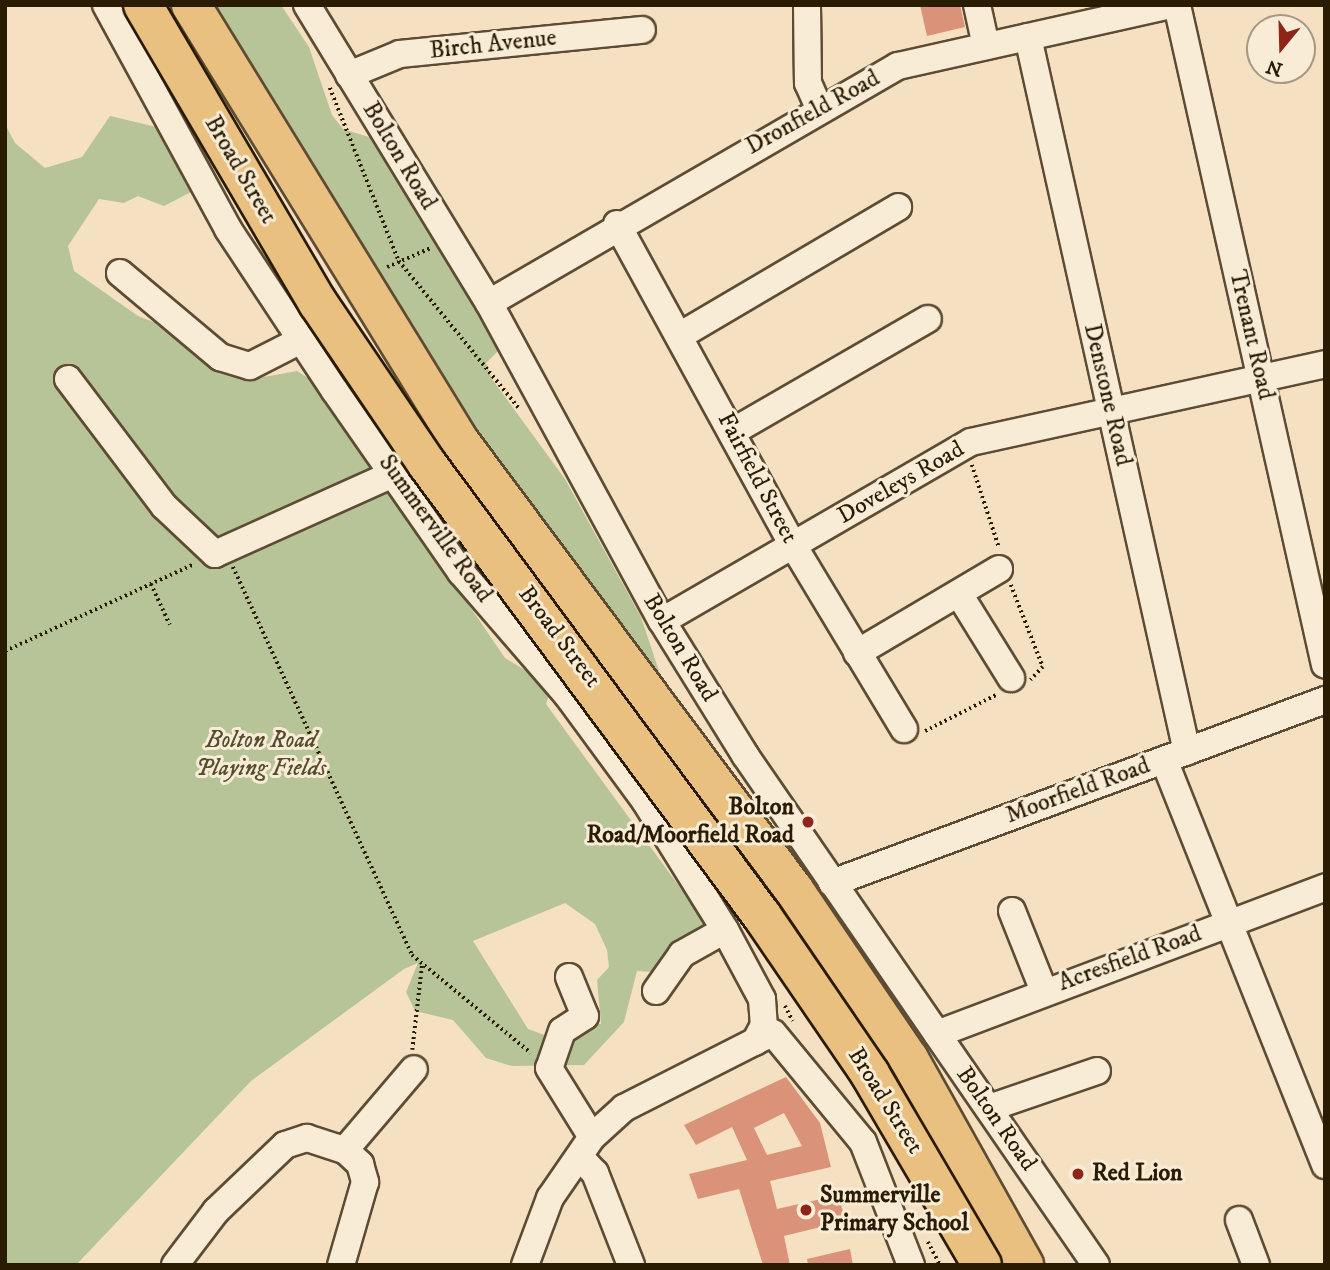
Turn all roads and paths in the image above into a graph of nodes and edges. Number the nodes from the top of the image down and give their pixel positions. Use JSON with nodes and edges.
{"nodes":[{"id":1,"x":106,"y":5,"type":"edge"},
{"id":2,"x":143,"y":5,"type":"edge"},
{"id":3,"x":191,"y":5,"type":"edge"},
{"id":4,"x":307,"y":5,"type":"edge"},
{"id":5,"x":807,"y":5,"type":"edge"},
{"id":6,"x":977,"y":5,"type":"edge"},
{"id":7,"x":1171,"y":5,"type":"edge"},
{"id":8,"x":1177,"y":5,"type":"edge"},
{"id":9,"x":642,"y":30,"type":"dead end"},
{"id":10,"x":1028,"y":37,"type":"junction"},
{"id":11,"x":986,"y":47,"type":"junction"},
{"id":12,"x":339,"y":75,"type":"junction"},
{"id":13,"x":820,"y":108,"type":"junction"},
{"id":14,"x":898,"y":207,"type":"dead end"},
{"id":15,"x":617,"y":224,"type":"junction"},
{"id":16,"x":442,"y":243,"type":"dead end"},
{"id":17,"x":400,"y":261,"type":"junction"},
{"id":18,"x":387,"y":267,"type":"dead end"},
{"id":19,"x":120,"y":273,"type":"dead end"},
{"id":20,"x":489,"y":303,"type":"junction"},
{"id":21,"x":928,"y":319,"type":"dead end"},
{"id":22,"x":681,"y":335,"type":"junction"},
{"id":23,"x":302,"y":340,"type":"junction"},
{"id":24,"x":1325,"y":364,"type":"edge"},
{"id":25,"x":1261,"y":378,"type":"junction"},
{"id":26,"x":68,"y":379,"type":"dead end"},
{"id":27,"x":1110,"y":409,"type":"junction"},
{"id":28,"x":524,"y":413,"type":"dead end"},
{"id":29,"x":732,"y":432,"type":"junction"},
{"id":30,"x":393,"y":474,"type":"junction"},
{"id":31,"x":793,"y":545,"type":"junction"},
{"id":32,"x":220,"y":552,"type":"junction"},
{"id":33,"x":999,"y":569,"type":"dead end"},
{"id":34,"x":151,"y":584,"type":"junction"},
{"id":35,"x":959,"y":594,"type":"junction"},
{"id":36,"x":662,"y":621,"type":"junction"},
{"id":37,"x":170,"y":625,"type":"dead end"},
{"id":38,"x":5,"y":650,"type":"edge"},
{"id":39,"x":857,"y":653,"type":"junction"},
{"id":40,"x":1325,"y":665,"type":"edge"},
{"id":41,"x":1004,"y":686,"type":"joint"},
{"id":42,"x":1325,"y":700,"type":"edge"},
{"id":43,"x":913,"y":731,"type":"joint"},
{"id":44,"x":1175,"y":756,"type":"junction"},
{"id":45,"x":832,"y":883,"type":"junction"},
{"id":46,"x":1325,"y":887,"type":"edge"},
{"id":47,"x":1012,"y":911,"type":"dead end"},
{"id":48,"x":1228,"y":924,"type":"junction"},
{"id":49,"x":725,"y":930,"type":"junction"},
{"id":50,"x":422,"y":963,"type":"junction"},
{"id":51,"x":569,"y":977,"type":"dead end"},
{"id":52,"x":1043,"y":989,"type":"junction"},
{"id":53,"x":656,"y":991,"type":"dead end"},
{"id":54,"x":937,"y":1034,"type":"junction"},
{"id":55,"x":769,"y":1035,"type":"junction"},
{"id":56,"x":549,"y":1068,"type":"junction"},
{"id":57,"x":414,"y":1069,"type":"joint"},
{"id":58,"x":1097,"y":1071,"type":"dead end"},
{"id":59,"x":989,"y":1108,"type":"junction"},
{"id":60,"x":586,"y":1147,"type":"junction"},
{"id":61,"x":345,"y":1150,"type":"junction"},
{"id":62,"x":1325,"y":1165,"type":"edge"},
{"id":63,"x":1239,"y":1220,"type":"dead end"},
{"id":64,"x":175,"y":1265,"type":"edge"},
{"id":65,"x":341,"y":1265,"type":"edge"},
{"id":66,"x":525,"y":1265,"type":"edge"},
{"id":67,"x":631,"y":1265,"type":"edge"},
{"id":68,"x":911,"y":1265,"type":"edge"},
{"id":69,"x":982,"y":1265,"type":"edge"},
{"id":70,"x":1027,"y":1265,"type":"edge"},
{"id":71,"x":1096,"y":1265,"type":"edge"},
{"id":72,"x":1256,"y":1265,"type":"edge"}],
"edges":[{"from":1,"to":23,"type":"street","name":"Summerville Road"},
{"from":2,"to":69,"type":"highway","name":"Broad Street","bridge":true},
{"from":3,"to":70,"type":"highway","name":"Broad Street"},
{"from":4,"to":12,"type":"street","name":"Bolton Road"},
{"from":5,"to":13,"type":"street"},
{"from":6,"to":11,"type":"street"},
{"from":7,"to":10,"type":"street","name":"Dronfield Road"},
{"from":8,"to":25,"type":"street","name":"Trenant Road"},
{"from":9,"to":12,"type":"street","name":"Birch Avenue"},
{"from":10,"to":11,"type":"street","name":"Dronfield Road"},
{"from":10,"to":27,"type":"street","name":"Denstone Road"},
{"from":11,"to":13,"type":"street","name":"Dronfield Road"},
{"from":12,"to":17,"type":"path"},
{"from":12,"to":20,"type":"street","name":"Bolton Road"},
{"from":13,"to":15,"type":"street","name":"Dronfield Road"},
{"from":14,"to":22,"type":"street"},
{"from":15,"to":20,"type":"street","name":"Dronfield Road"},
{"from":15,"to":22,"type":"street","name":"Fairfield Street"},
{"from":16,"to":17,"type":"path"},
{"from":17,"to":18,"type":"path"},
{"from":17,"to":28,"type":"path"},
{"from":19,"to":23,"type":"street"},
{"from":20,"to":36,"type":"street","name":"Bolton Road"},
{"from":21,"to":29,"type":"street"},
{"from":22,"to":29,"type":"street","name":"Fairfield Street"},
{"from":23,"to":30,"type":"street","name":"Summerville Road"},
{"from":24,"to":25,"type":"street","name":"Doveleys Road"},
{"from":25,"to":27,"type":"street","name":"Doveleys Road"},
{"from":25,"to":40,"type":"street","name":"Trenant Road"},
{"from":26,"to":32,"type":"street"},
{"from":27,"to":31,"type":"street","name":"Doveleys Road"},
{"from":27,"to":44,"type":"street","name":"Denstone Road"},
{"from":29,"to":31,"type":"street","name":"Fairfield Street"},
{"from":30,"to":32,"type":"street"},
{"from":30,"to":49,"type":"street","name":"Summerville Road"},
{"from":31,"to":36,"type":"street","name":"Doveleys Road"},
{"from":31,"to":39,"type":"street","name":"Fairfield Street"},
{"from":32,"to":34,"type":"path"},
{"from":32,"to":50,"type":"path"},
{"from":33,"to":35,"type":"street"},
{"from":34,"to":37,"type":"path"},
{"from":34,"to":38,"type":"path"},
{"from":35,"to":39,"type":"street"},
{"from":35,"to":41,"type":"street"},
{"from":36,"to":45,"type":"street","name":"Bolton Road"},
{"from":39,"to":43,"type":"street","name":"Fairfield Street"},
{"from":41,"to":43,"type":"path"},
{"from":42,"to":44,"type":"street","name":"Moorfield Road"},
{"from":44,"to":45,"type":"street","name":"Moorfield Road"},
{"from":44,"to":48,"type":"street","name":"Denstone Road"},
{"from":45,"to":54,"type":"street","name":"Bolton Road"},
{"from":46,"to":48,"type":"street","name":"Acresfield Road"},
{"from":47,"to":52,"type":"street"},
{"from":48,"to":52,"type":"street","name":"Acresfield Road"},
{"from":48,"to":62,"type":"street","name":"Denstone Road"},
{"from":49,"to":53,"type":"street"},
{"from":49,"to":55,"type":"street","name":"Summerville Road"},
{"from":50,"to":56,"type":"path"},
{"from":50,"to":57,"type":"path"},
{"from":51,"to":56,"type":"street"},
{"from":52,"to":54,"type":"street","name":"Acresfield Road"},
{"from":54,"to":59,"type":"street","name":"Bolton Road"},
{"from":55,"to":60,"type":"street"},
{"from":55,"to":68,"type":"street"},
{"from":56,"to":60,"type":"street"},
{"from":57,"to":61,"type":"street"},
{"from":58,"to":59,"type":"street"},
{"from":59,"to":71,"type":"street","name":"Bolton Road"},
{"from":60,"to":66,"type":"street"},
{"from":60,"to":67,"type":"street"},
{"from":61,"to":64,"type":"street"},
{"from":61,"to":65,"type":"street"},
{"from":63,"to":72,"type":"street"}]}
